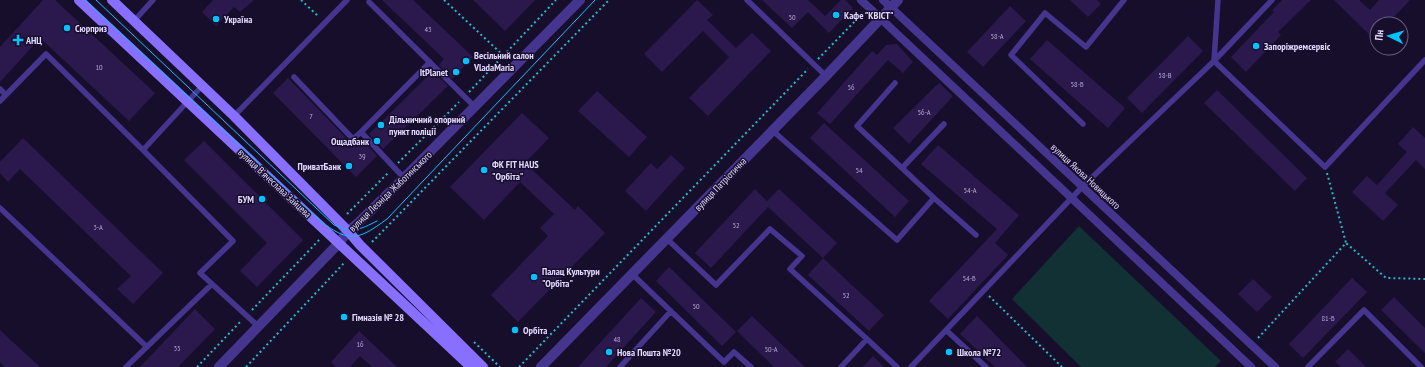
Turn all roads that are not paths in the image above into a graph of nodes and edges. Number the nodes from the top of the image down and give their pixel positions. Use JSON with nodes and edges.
{"nodes":[{"id":1,"x":79,"y":0,"type":"edge"},
{"id":2,"x":112,"y":0,"type":"edge"},
{"id":3,"x":153,"y":0,"type":"edge"},
{"id":4,"x":347,"y":0,"type":"edge"},
{"id":5,"x":580,"y":0,"type":"edge"},
{"id":6,"x":747,"y":0,"type":"edge"},
{"id":7,"x":861,"y":0,"type":"edge"},
{"id":8,"x":883,"y":0,"type":"edge"},
{"id":9,"x":1124,"y":0,"type":"edge"},
{"id":10,"x":1218,"y":0,"type":"edge"},
{"id":11,"x":1272,"y":0,"type":"edge"},
{"id":12,"x":369,"y":2,"type":"dead end"},
{"id":13,"x":894,"y":4,"type":"edge"},
{"id":14,"x":881,"y":17,"type":"junction"},
{"id":15,"x":134,"y":21,"type":"junction"},
{"id":16,"x":1425,"y":60,"type":"edge"},
{"id":17,"x":430,"y":62,"type":"junction"},
{"id":18,"x":1214,"y":62,"type":"junction"},
{"id":19,"x":826,"y":76,"type":"junction"},
{"id":20,"x":294,"y":77,"type":"dead end"},
{"id":21,"x":895,"y":84,"type":"dead end"},
{"id":22,"x":202,"y":86,"type":"junction"},
{"id":23,"x":0,"y":89,"type":"edge"},
{"id":24,"x":6,"y":95,"type":"junction"},
{"id":25,"x":0,"y":101,"type":"edge"},
{"id":26,"x":187,"y":101,"type":"junction"},
{"id":27,"x":475,"y":106,"type":"junction"},
{"id":28,"x":234,"y":116,"type":"junction"},
{"id":29,"x":944,"y":124,"type":"dead end"},
{"id":30,"x":1083,"y":124,"type":"dead end"},
{"id":31,"x":773,"y":131,"type":"junction"},
{"id":32,"x":361,"y":132,"type":"junction"},
{"id":33,"x":143,"y":150,"type":"junction"},
{"id":34,"x":902,"y":168,"type":"junction"},
{"id":35,"x":404,"y":178,"type":"junction"},
{"id":36,"x":1083,"y":186,"type":"junction"},
{"id":37,"x":934,"y":198,"type":"junction"},
{"id":38,"x":1071,"y":198,"type":"junction"},
{"id":39,"x":0,"y":208,"type":"edge"},
{"id":40,"x":348,"y":231,"type":"junction"},
{"id":41,"x":976,"y":235,"type":"dead end"},
{"id":42,"x":667,"y":239,"type":"junction"},
{"id":43,"x":339,"y":243,"type":"junction"},
{"id":44,"x":632,"y":274,"type":"junction"},
{"id":45,"x":212,"y":284,"type":"junction"},
{"id":46,"x":670,"y":311,"type":"junction"},
{"id":47,"x":258,"y":326,"type":"junction"},
{"id":48,"x":947,"y":330,"type":"junction"},
{"id":49,"x":867,"y":339,"type":"junction"},
{"id":50,"x":147,"y":347,"type":"junction"},
{"id":51,"x":126,"y":367,"type":"edge"},
{"id":52,"x":219,"y":367,"type":"edge"},
{"id":53,"x":471,"y":367,"type":"edge"},
{"id":54,"x":483,"y":367,"type":"edge"},
{"id":55,"x":541,"y":367,"type":"edge"},
{"id":56,"x":620,"y":367,"type":"edge"},
{"id":57,"x":751,"y":367,"type":"edge"},
{"id":58,"x":841,"y":367,"type":"edge"},
{"id":59,"x":897,"y":367,"type":"edge"},
{"id":60,"x":911,"y":367,"type":"edge"},
{"id":61,"x":986,"y":367,"type":"edge"},
{"id":62,"x":1252,"y":367,"type":"edge"},
{"id":63,"x":1274,"y":367,"type":"edge"},
{"id":64,"x":1308,"y":367,"type":"edge"},
{"id":65,"x":1421,"y":367,"type":"edge"}],
"edges":[{"from":1,"to":26,"type":"main road","name":"вулиця Вʼячеслава Зайцева"},
{"from":2,"to":15,"type":"main road","name":"вулиця Вʼячеслава Зайцева"},
{"from":3,"to":15,"type":"lane"},
{"from":4,"to":28,"type":"lane"},
{"from":5,"to":27,"type":"street","name":"вулиця Леоніда Жаботинського"},
{"from":6,"to":19,"type":"lane"},
{"from":7,"to":14,"type":"street"},
{"from":8,"to":13,"type":"street","name":"вулиця Якова Новицького"},
{"from":9,"to":30,"type":"lane"},
{"from":10,"to":18,"type":"lane"},
{"from":11,"to":18,"type":"lane"},
{"from":12,"to":17,"type":"lane"},
{"from":13,"to":14,"type":"street","name":"вулиця Патріотична"},
{"from":13,"to":36,"type":"street","name":"вулиця Якова Новицького"},
{"from":14,"to":19,"type":"street","name":"вулиця Патріотична"},
{"from":14,"to":38,"type":"street"},
{"from":15,"to":22,"type":"main road","name":"вулиця Вʼячеслава Зайцева"},
{"from":16,"to":18,"type":"lane"},
{"from":17,"to":27,"type":"lane"},
{"from":17,"to":32,"type":"lane"},
{"from":18,"to":36,"type":"lane"},
{"from":19,"to":31,"type":"street","name":"вулиця Патріотична"},
{"from":20,"to":32,"type":"lane"},
{"from":21,"to":34,"type":"lane"},
{"from":22,"to":26,"type":"lane"},
{"from":22,"to":28,"type":"main road","name":"вулиця Вʼячеслава Зайцева"},
{"from":23,"to":24,"type":"lane"},
{"from":24,"to":25,"type":"lane"},
{"from":24,"to":33,"type":"lane"},
{"from":26,"to":33,"type":"lane"},
{"from":26,"to":43,"type":"main road","name":"вулиця Вʼячеслава Зайцева"},
{"from":27,"to":35,"type":"street","name":"вулиця Леоніда Жаботинського"},
{"from":28,"to":40,"type":"main road","name":"вулиця Вʼячеслава Зайцева"},
{"from":29,"to":34,"type":"lane"},
{"from":31,"to":37,"type":"lane"},
{"from":31,"to":42,"type":"street","name":"вулиця Патріотична"},
{"from":32,"to":35,"type":"lane"},
{"from":33,"to":45,"type":"lane"},
{"from":34,"to":37,"type":"lane"},
{"from":35,"to":40,"type":"street","name":"вулиця Леоніда Жаботинського"},
{"from":36,"to":38,"type":"lane"},
{"from":36,"to":63,"type":"street","name":"вулиця Якова Новицького"},
{"from":37,"to":41,"type":"lane"},
{"from":38,"to":48,"type":"lane"},
{"from":38,"to":62,"type":"street"},
{"from":39,"to":50,"type":"lane"},
{"from":40,"to":43,"type":"street","name":"вулиця Леоніда Жаботинського"},
{"from":40,"to":54,"type":"main road","name":"вулиця Вʼячеслава Зайцева"},
{"from":42,"to":44,"type":"street","name":"вулиця Патріотична"},
{"from":42,"to":49,"type":"lane"},
{"from":43,"to":47,"type":"street","name":"вулиця Леоніда Жаботинського"},
{"from":43,"to":53,"type":"main road","name":"вулиця Вʼячеслава Зайцева"},
{"from":44,"to":46,"type":"lane"},
{"from":44,"to":55,"type":"street","name":"вулиця Патріотична"},
{"from":45,"to":47,"type":"lane"},
{"from":45,"to":50,"type":"lane"},
{"from":46,"to":56,"type":"lane"},
{"from":46,"to":57,"type":"lane"},
{"from":47,"to":52,"type":"street","name":"вулиця Леоніда Жаботинського"},
{"from":48,"to":60,"type":"lane"},
{"from":48,"to":61,"type":"lane"},
{"from":49,"to":58,"type":"lane"},
{"from":49,"to":59,"type":"lane"},
{"from":50,"to":51,"type":"lane"},
{"from":64,"to":65,"type":"lane"}]}
